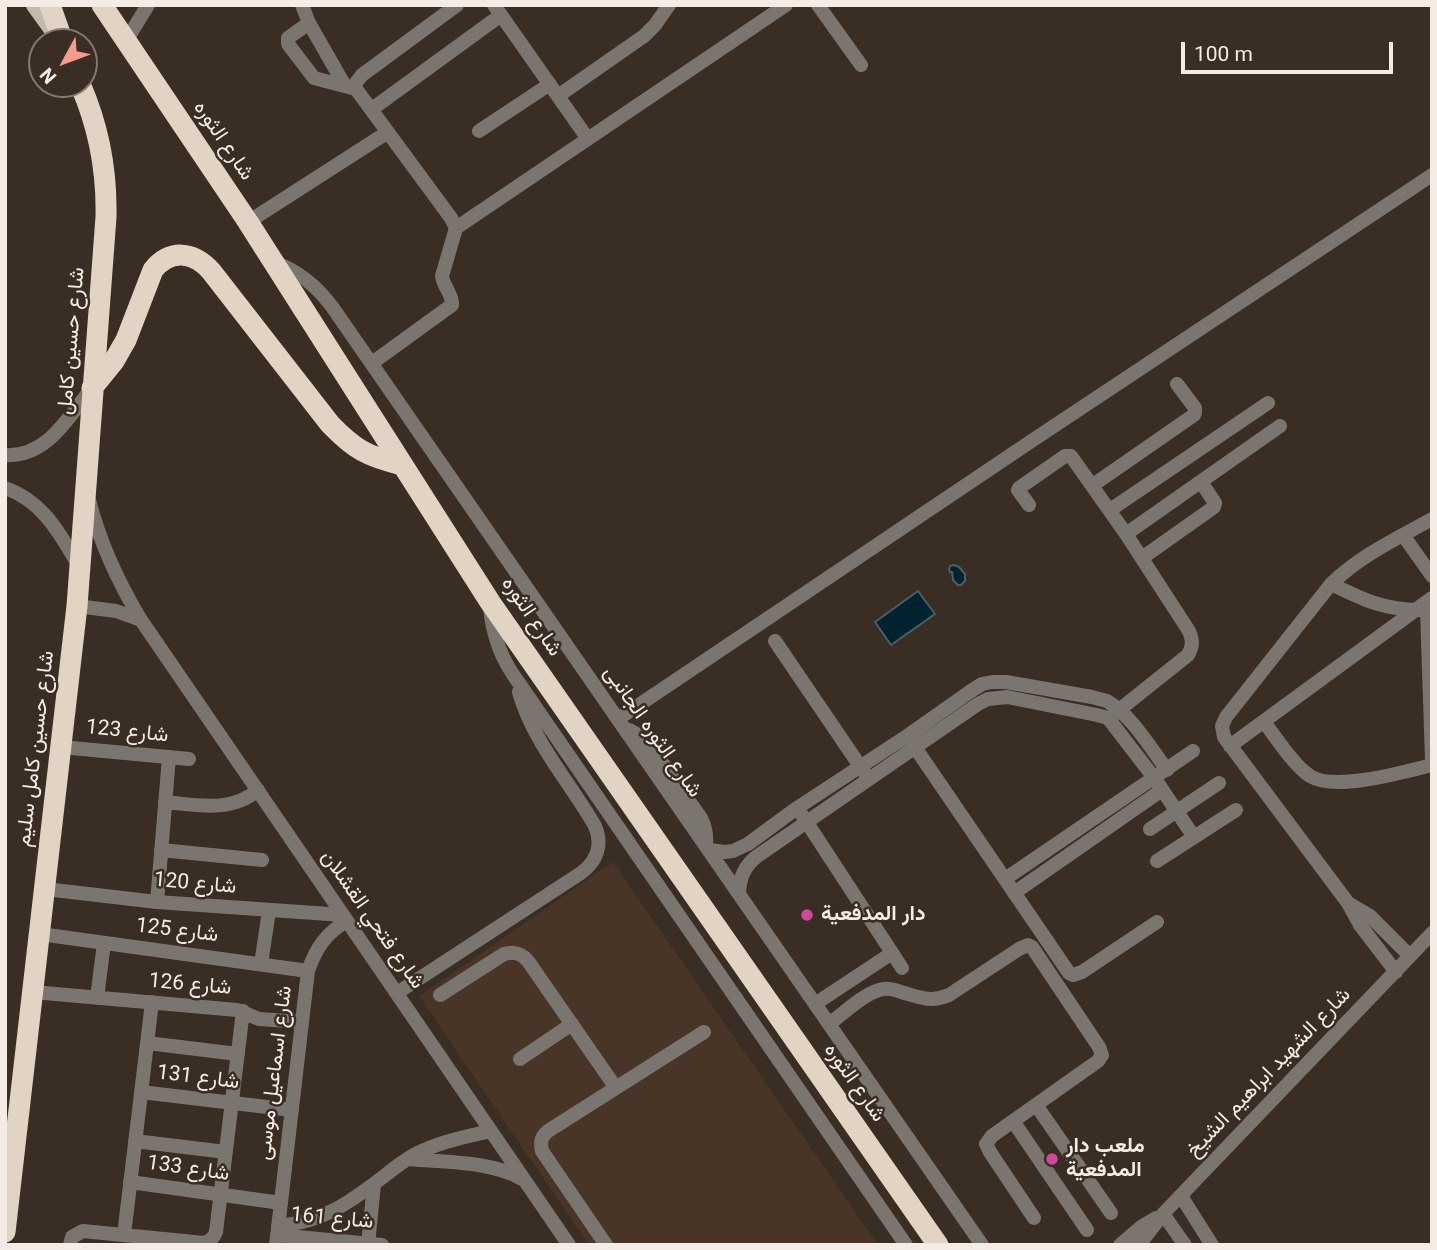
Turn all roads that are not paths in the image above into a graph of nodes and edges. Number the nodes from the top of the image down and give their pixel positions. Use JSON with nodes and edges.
{"nodes":[{"id":1,"x":102,"y":5,"type":"edge"},
{"id":2,"x":148,"y":5,"type":"edge"},
{"id":3,"x":302,"y":5,"type":"edge"},
{"id":4,"x":457,"y":5,"type":"edge"},
{"id":5,"x":669,"y":5,"type":"edge"},
{"id":6,"x":786,"y":5,"type":"edge"},
{"id":7,"x":818,"y":5,"type":"edge"},
{"id":8,"x":39,"y":7,"type":"edge"},
{"id":9,"x":498,"y":10,"type":"edge"},
{"id":10,"x":309,"y":23,"type":"junction"},
{"id":11,"x":53,"y":28,"type":"edge"},
{"id":12,"x":126,"y":41,"type":"junction"},
{"id":13,"x":861,"y":65,"type":"dead end"},
{"id":14,"x":350,"y":87,"type":"junction"},
{"id":15,"x":554,"y":90,"type":"junction"},
{"id":16,"x":86,"y":98,"type":"edge"},
{"id":17,"x":372,"y":109,"type":"junction"},
{"id":18,"x":479,"y":131,"type":"dead end"},
{"id":19,"x":388,"y":132,"type":"junction"},
{"id":20,"x":588,"y":139,"type":"junction"},
{"id":21,"x":1432,"y":175,"type":"edge"},
{"id":22,"x":248,"y":222,"type":"junction"},
{"id":23,"x":456,"y":229,"type":"junction"},
{"id":24,"x":272,"y":261,"type":"junction"},
{"id":25,"x":372,"y":363,"type":"junction"},
{"id":26,"x":1177,"y":384,"type":"dead end"},
{"id":27,"x":92,"y":388,"type":"junction"},
{"id":28,"x":1268,"y":403,"type":"dead end"},
{"id":29,"x":1280,"y":426,"type":"dead end"},
{"id":30,"x":1210,"y":442,"type":"junction"},
{"id":31,"x":5,"y":455,"type":"edge"},
{"id":32,"x":1226,"y":464,"type":"junction"},
{"id":33,"x":402,"y":465,"type":"junction"},
{"id":34,"x":1201,"y":482,"type":"junction"},
{"id":35,"x":1093,"y":485,"type":"junction"},
{"id":36,"x":85,"y":486,"type":"junction"},
{"id":37,"x":5,"y":488,"type":"edge"},
{"id":38,"x":1029,"y":505,"type":"dead end"},
{"id":39,"x":1110,"y":510,"type":"junction"},
{"id":40,"x":1432,"y":519,"type":"edge"},
{"id":41,"x":1126,"y":534,"type":"junction"},
{"id":42,"x":1403,"y":535,"type":"junction"},
{"id":43,"x":1142,"y":558,"type":"junction"},
{"id":44,"x":80,"y":567,"type":"junction"},
{"id":45,"x":1432,"y":576,"type":"edge"},
{"id":46,"x":1331,"y":584,"type":"junction"},
{"id":47,"x":490,"y":603,"type":"junction"},
{"id":48,"x":77,"y":606,"type":"junction"},
{"id":49,"x":1426,"y":607,"type":"edge"},
{"id":50,"x":141,"y":620,"type":"junction"},
{"id":51,"x":775,"y":641,"type":"dead end"},
{"id":52,"x":516,"y":679,"type":"junction"},
{"id":53,"x":1114,"y":714,"type":"junction"},
{"id":54,"x":1264,"y":722,"type":"junction"},
{"id":55,"x":621,"y":724,"type":"junction"},
{"id":56,"x":911,"y":741,"type":"junction"},
{"id":57,"x":1230,"y":746,"type":"junction"},
{"id":58,"x":61,"y":747,"type":"junction"},
{"id":59,"x":1193,"y":751,"type":"dead end"},
{"id":60,"x":169,"y":757,"type":"junction"},
{"id":61,"x":189,"y":759,"type":"dead end"},
{"id":62,"x":1432,"y":763,"type":"edge"},
{"id":63,"x":865,"y":773,"type":"junction"},
{"id":64,"x":1161,"y":779,"type":"junction"},
{"id":65,"x":1219,"y":783,"type":"dead end"},
{"id":66,"x":257,"y":790,"type":"junction"},
{"id":67,"x":165,"y":802,"type":"junction"},
{"id":68,"x":797,"y":808,"type":"junction"},
{"id":69,"x":1236,"y":810,"type":"dead end"},
{"id":70,"x":1177,"y":811,"type":"junction"},
{"id":71,"x":806,"y":822,"type":"junction"},
{"id":72,"x":1150,"y":829,"type":"dead end"},
{"id":73,"x":1194,"y":837,"type":"junction"},
{"id":74,"x":741,"y":847,"type":"junction"},
{"id":75,"x":707,"y":848,"type":"junction"},
{"id":76,"x":161,"y":850,"type":"junction"},
{"id":77,"x":262,"y":860,"type":"dead end"},
{"id":78,"x":751,"y":861,"type":"junction"},
{"id":79,"x":1157,"y":861,"type":"dead end"},
{"id":80,"x":1005,"y":879,"type":"junction"},
{"id":81,"x":45,"y":889,"type":"junction"},
{"id":82,"x":739,"y":893,"type":"junction"},
{"id":83,"x":1014,"y":893,"type":"junction"},
{"id":84,"x":157,"y":902,"type":"junction"},
{"id":85,"x":1348,"y":903,"type":"junction"},
{"id":86,"x":269,"y":911,"type":"junction"},
{"id":87,"x":345,"y":918,"type":"junction"},
{"id":88,"x":1157,"y":922,"type":"dead end"},
{"id":89,"x":1432,"y":933,"type":"edge"},
{"id":90,"x":40,"y":934,"type":"junction"},
{"id":91,"x":104,"y":943,"type":"junction"},
{"id":92,"x":892,"y":953,"type":"junction"},
{"id":93,"x":1410,"y":956,"type":"junction"},
{"id":94,"x":261,"y":964,"type":"junction"},
{"id":95,"x":902,"y":968,"type":"dead end"},
{"id":96,"x":308,"y":971,"type":"junction"},
{"id":97,"x":1396,"y":972,"type":"junction"},
{"id":98,"x":33,"y":992,"type":"junction"},
{"id":99,"x":397,"y":993,"type":"junction"},
{"id":100,"x":440,"y":995,"type":"dead end"},
{"id":101,"x":97,"y":998,"type":"junction"},
{"id":102,"x":152,"y":1002,"type":"junction"},
{"id":103,"x":816,"y":1004,"type":"junction"},
{"id":104,"x":243,"y":1011,"type":"junction"},
{"id":105,"x":302,"y":1022,"type":"junction"},
{"id":106,"x":572,"y":1024,"type":"junction"},
{"id":107,"x":829,"y":1024,"type":"junction"},
{"id":108,"x":704,"y":1032,"type":"dead end"},
{"id":109,"x":147,"y":1043,"type":"junction"},
{"id":110,"x":237,"y":1054,"type":"junction"},
{"id":111,"x":520,"y":1059,"type":"dead end"},
{"id":112,"x":616,"y":1088,"type":"junction"},
{"id":113,"x":141,"y":1092,"type":"junction"},
{"id":114,"x":232,"y":1103,"type":"junction"},
{"id":115,"x":1036,"y":1105,"type":"junction"},
{"id":116,"x":292,"y":1110,"type":"junction"},
{"id":117,"x":1013,"y":1121,"type":"junction"},
{"id":118,"x":491,"y":1130,"type":"junction"},
{"id":119,"x":135,"y":1141,"type":"junction"},
{"id":120,"x":226,"y":1152,"type":"junction"},
{"id":121,"x":407,"y":1159,"type":"junction"},
{"id":122,"x":525,"y":1181,"type":"junction"},
{"id":123,"x":130,"y":1182,"type":"junction"},
{"id":124,"x":374,"y":1184,"type":"junction"},
{"id":125,"x":220,"y":1195,"type":"junction"},
{"id":126,"x":1181,"y":1196,"type":"junction"},
{"id":127,"x":281,"y":1203,"type":"junction"},
{"id":128,"x":1111,"y":1213,"type":"dead end"},
{"id":129,"x":1163,"y":1214,"type":"junction"},
{"id":130,"x":1034,"y":1218,"type":"dead end"},
{"id":131,"x":1087,"y":1230,"type":"dead end"},
{"id":132,"x":5,"y":1232,"type":"edge"},
{"id":133,"x":124,"y":1235,"type":"junction"},
{"id":134,"x":277,"y":1235,"type":"edge"},
{"id":135,"x":373,"y":1244,"type":"edge"},
{"id":136,"x":70,"y":1245,"type":"edge"},
{"id":137,"x":569,"y":1245,"type":"edge"},
{"id":138,"x":606,"y":1245,"type":"edge"},
{"id":139,"x":906,"y":1245,"type":"edge"},
{"id":140,"x":938,"y":1245,"type":"edge"},
{"id":141,"x":982,"y":1245,"type":"edge"},
{"id":142,"x":1120,"y":1245,"type":"edge"},
{"id":143,"x":1139,"y":1245,"type":"edge"},
{"id":144,"x":1185,"y":1245,"type":"edge"},
{"id":145,"x":1212,"y":1245,"type":"edge"}],
"edges":[{"from":1,"to":12,"type":"highway","name":"شارع الثوره"},
{"from":2,"to":12,"type":"street"},
{"from":3,"to":10,"type":"street"},
{"from":4,"to":14,"type":"street"},
{"from":5,"to":15,"type":"street"},
{"from":6,"to":20,"type":"street"},
{"from":7,"to":13,"type":"street"},
{"from":8,"to":11,"type":"highway"},
{"from":9,"to":15,"type":"street"},
{"from":9,"to":17,"type":"street"},
{"from":10,"to":14,"type":"street"},
{"from":10,"to":14,"type":"street"},
{"from":12,"to":22,"type":"highway","name":"شارع الثوره"},
{"from":14,"to":17,"type":"street"},
{"from":15,"to":18,"type":"street"},
{"from":15,"to":20,"type":"street"},
{"from":16,"to":27,"type":"highway","name":"شارع حسين كامل"},
{"from":17,"to":19,"type":"street"},
{"from":19,"to":22,"type":"street"},
{"from":19,"to":23,"type":"street"},
{"from":20,"to":23,"type":"street"},
{"from":21,"to":55,"type":"street"},
{"from":22,"to":24,"type":"highway","name":"شارع الثوره"},
{"from":23,"to":25,"type":"street"},
{"from":24,"to":25,"type":"street","name":"شارع الثوره الجانبى"},
{"from":24,"to":33,"type":"highway","name":"شارع الثوره"},
{"from":25,"to":55,"type":"street","name":"شارع الثوره الجانبى"},
{"from":26,"to":35,"type":"street"},
{"from":27,"to":31,"type":"street"},
{"from":27,"to":33,"type":"highway"},
{"from":27,"to":36,"type":"highway","name":"شارع حسين كامل"},
{"from":28,"to":30,"type":"street"},
{"from":29,"to":32,"type":"street"},
{"from":30,"to":32,"type":"street"},
{"from":30,"to":39,"type":"street"},
{"from":32,"to":34,"type":"street"},
{"from":33,"to":47,"type":"highway","name":"شارع الثوره"},
{"from":34,"to":41,"type":"street"},
{"from":34,"to":43,"type":"street"},
{"from":35,"to":38,"type":"street"},
{"from":35,"to":39,"type":"street"},
{"from":36,"to":44,"type":"highway","name":"شارع حسين كامل"},
{"from":36,"to":50,"type":"street","name":"شارع فتحي القشلان"},
{"from":37,"to":44,"type":"street"},
{"from":39,"to":41,"type":"street"},
{"from":40,"to":42,"type":"street"},
{"from":41,"to":43,"type":"street"},
{"from":42,"to":45,"type":"street"},
{"from":42,"to":46,"type":"street"},
{"from":43,"to":53,"type":"street"},
{"from":44,"to":48,"type":"highway","name":"شارع حسين كامل"},
{"from":46,"to":49,"type":"street"},
{"from":46,"to":57,"type":"street"},
{"from":47,"to":52,"type":"street"},
{"from":47,"to":140,"type":"highway","name":"شارع الثوره"},
{"from":48,"to":50,"type":"street"},
{"from":48,"to":58,"type":"highway","name":"شارع حسين كامل سليم"},
{"from":49,"to":54,"type":"street"},
{"from":49,"to":62,"type":"street"},
{"from":50,"to":66,"type":"street","name":"شارع فتحي القشلان"},
{"from":51,"to":63,"type":"street"},
{"from":52,"to":99,"type":"street"},
{"from":52,"to":139,"type":"street"},
{"from":53,"to":56,"type":"street"},
{"from":53,"to":64,"type":"street"},
{"from":54,"to":57,"type":"street"},
{"from":54,"to":62,"type":"street"},
{"from":55,"to":75,"type":"street","name":"شارع الثوره الجانبى"},
{"from":56,"to":63,"type":"street"},
{"from":56,"to":80,"type":"street"},
{"from":57,"to":85,"type":"street"},
{"from":58,"to":60,"type":"street","name":"شارع 123"},
{"from":58,"to":81,"type":"highway","name":"شارع حسين كامل سليم"},
{"from":59,"to":64,"type":"street"},
{"from":60,"to":61,"type":"street","name":"شارع 123"},
{"from":60,"to":67,"type":"street"},
{"from":63,"to":68,"type":"street"},
{"from":63,"to":71,"type":"street"},
{"from":64,"to":70,"type":"street"},
{"from":64,"to":80,"type":"street"},
{"from":64,"to":83,"type":"street"},
{"from":65,"to":70,"type":"street"},
{"from":66,"to":67,"type":"street"},
{"from":66,"to":87,"type":"street","name":"شارع فتحي القشلان"},
{"from":67,"to":76,"type":"street"},
{"from":68,"to":71,"type":"street"},
{"from":68,"to":74,"type":"street"},
{"from":69,"to":73,"type":"street"},
{"from":70,"to":72,"type":"street"},
{"from":70,"to":73,"type":"street"},
{"from":71,"to":78,"type":"street"},
{"from":71,"to":92,"type":"street"},
{"from":73,"to":79,"type":"street"},
{"from":74,"to":75,"type":"street"},
{"from":74,"to":78,"type":"street"},
{"from":75,"to":82,"type":"street","name":"شارع الثوره الجانبى"},
{"from":76,"to":77,"type":"street"},
{"from":76,"to":84,"type":"street"},
{"from":78,"to":82,"type":"street"},
{"from":80,"to":83,"type":"street"},
{"from":81,"to":84,"type":"street","name":"شارع 120"},
{"from":81,"to":90,"type":"highway","name":"شارع حسين كامل سليم"},
{"from":82,"to":103,"type":"street","name":"شارع الثوره الجانبى"},
{"from":83,"to":88,"type":"street"},
{"from":84,"to":86,"type":"street","name":"شارع 120"},
{"from":85,"to":93,"type":"street"},
{"from":85,"to":97,"type":"street"},
{"from":86,"to":87,"type":"street","name":"شارع 120"},
{"from":86,"to":94,"type":"street"},
{"from":87,"to":96,"type":"street","name":"شارع اسماعيل موسى"},
{"from":87,"to":99,"type":"street","name":"شارع فتحي القشلان"},
{"from":89,"to":93,"type":"street","name":"شارع الشهيد ابراهيم الشيخ"},
{"from":90,"to":91,"type":"street","name":"شارع 125"},
{"from":90,"to":98,"type":"highway","name":"شارع حسين كامل سليم"},
{"from":91,"to":94,"type":"street","name":"شارع 125"},
{"from":91,"to":101,"type":"street"},
{"from":92,"to":95,"type":"street"},
{"from":92,"to":103,"type":"street"},
{"from":93,"to":97,"type":"street","name":"شارع الشهيد ابراهيم الشيخ"},
{"from":94,"to":96,"type":"street","name":"شارع 125"},
{"from":96,"to":105,"type":"street","name":"شارع اسماعيل موسى"},
{"from":97,"to":126,"type":"street","name":"شارع الشهيد ابراهيم الشيخ"},
{"from":98,"to":101,"type":"street","name":"شارع 126"},
{"from":98,"to":132,"type":"highway","name":"شارع حسين كامل سليم"},
{"from":99,"to":118,"type":"street","name":"شارع فتحي القشلان"},
{"from":100,"to":106,"type":"street"},
{"from":101,"to":102,"type":"street","name":"شارع 126"},
{"from":102,"to":104,"type":"street","name":"شارع 126"},
{"from":102,"to":109,"type":"street"},
{"from":103,"to":107,"type":"street","name":"شارع الثوره الجانبى"},
{"from":104,"to":105,"type":"street","name":"شارع 126"},
{"from":104,"to":110,"type":"street"},
{"from":105,"to":116,"type":"street","name":"شارع اسماعيل موسى"},
{"from":106,"to":111,"type":"street"},
{"from":106,"to":112,"type":"street"},
{"from":107,"to":115,"type":"street"},
{"from":107,"to":141,"type":"street","name":"شارع الثوره الجانبى"},
{"from":108,"to":112,"type":"street"},
{"from":109,"to":110,"type":"street"},
{"from":109,"to":113,"type":"street"},
{"from":110,"to":114,"type":"street"},
{"from":112,"to":138,"type":"street"},
{"from":113,"to":114,"type":"street","name":"شارع 131"},
{"from":113,"to":119,"type":"street"},
{"from":114,"to":116,"type":"street","name":"شارع 131"},
{"from":114,"to":120,"type":"street"},
{"from":115,"to":117,"type":"street"},
{"from":115,"to":128,"type":"street"},
{"from":116,"to":127,"type":"street","name":"شارع اسماعيل موسى"},
{"from":117,"to":130,"type":"street"},
{"from":117,"to":131,"type":"street"},
{"from":118,"to":121,"type":"street"},
{"from":118,"to":122,"type":"street","name":"شارع فتحي القشلان"},
{"from":119,"to":120,"type":"street"},
{"from":119,"to":123,"type":"street"},
{"from":120,"to":125,"type":"street"},
{"from":121,"to":122,"type":"street"},
{"from":121,"to":124,"type":"street"},
{"from":122,"to":137,"type":"street","name":"شارع فتحي القشلان"},
{"from":123,"to":125,"type":"street","name":"شارع 133"},
{"from":123,"to":133,"type":"street"},
{"from":124,"to":134,"type":"street"},
{"from":124,"to":135,"type":"street"},
{"from":125,"to":127,"type":"street","name":"شارع 133"},
{"from":125,"to":133,"type":"street"},
{"from":126,"to":129,"type":"street","name":"شارع الشهيد ابراهيم الشيخ"},
{"from":126,"to":145,"type":"street"},
{"from":127,"to":134,"type":"street","name":"شارع اسماعيل موسى"},
{"from":129,"to":142,"type":"street"},
{"from":129,"to":143,"type":"street","name":"شارع الشهيد ابراهيم الشيخ"},
{"from":129,"to":144,"type":"street"},
{"from":133,"to":136,"type":"street"},
{"from":134,"to":135,"type":"street","name":"شارع 161"}]}
